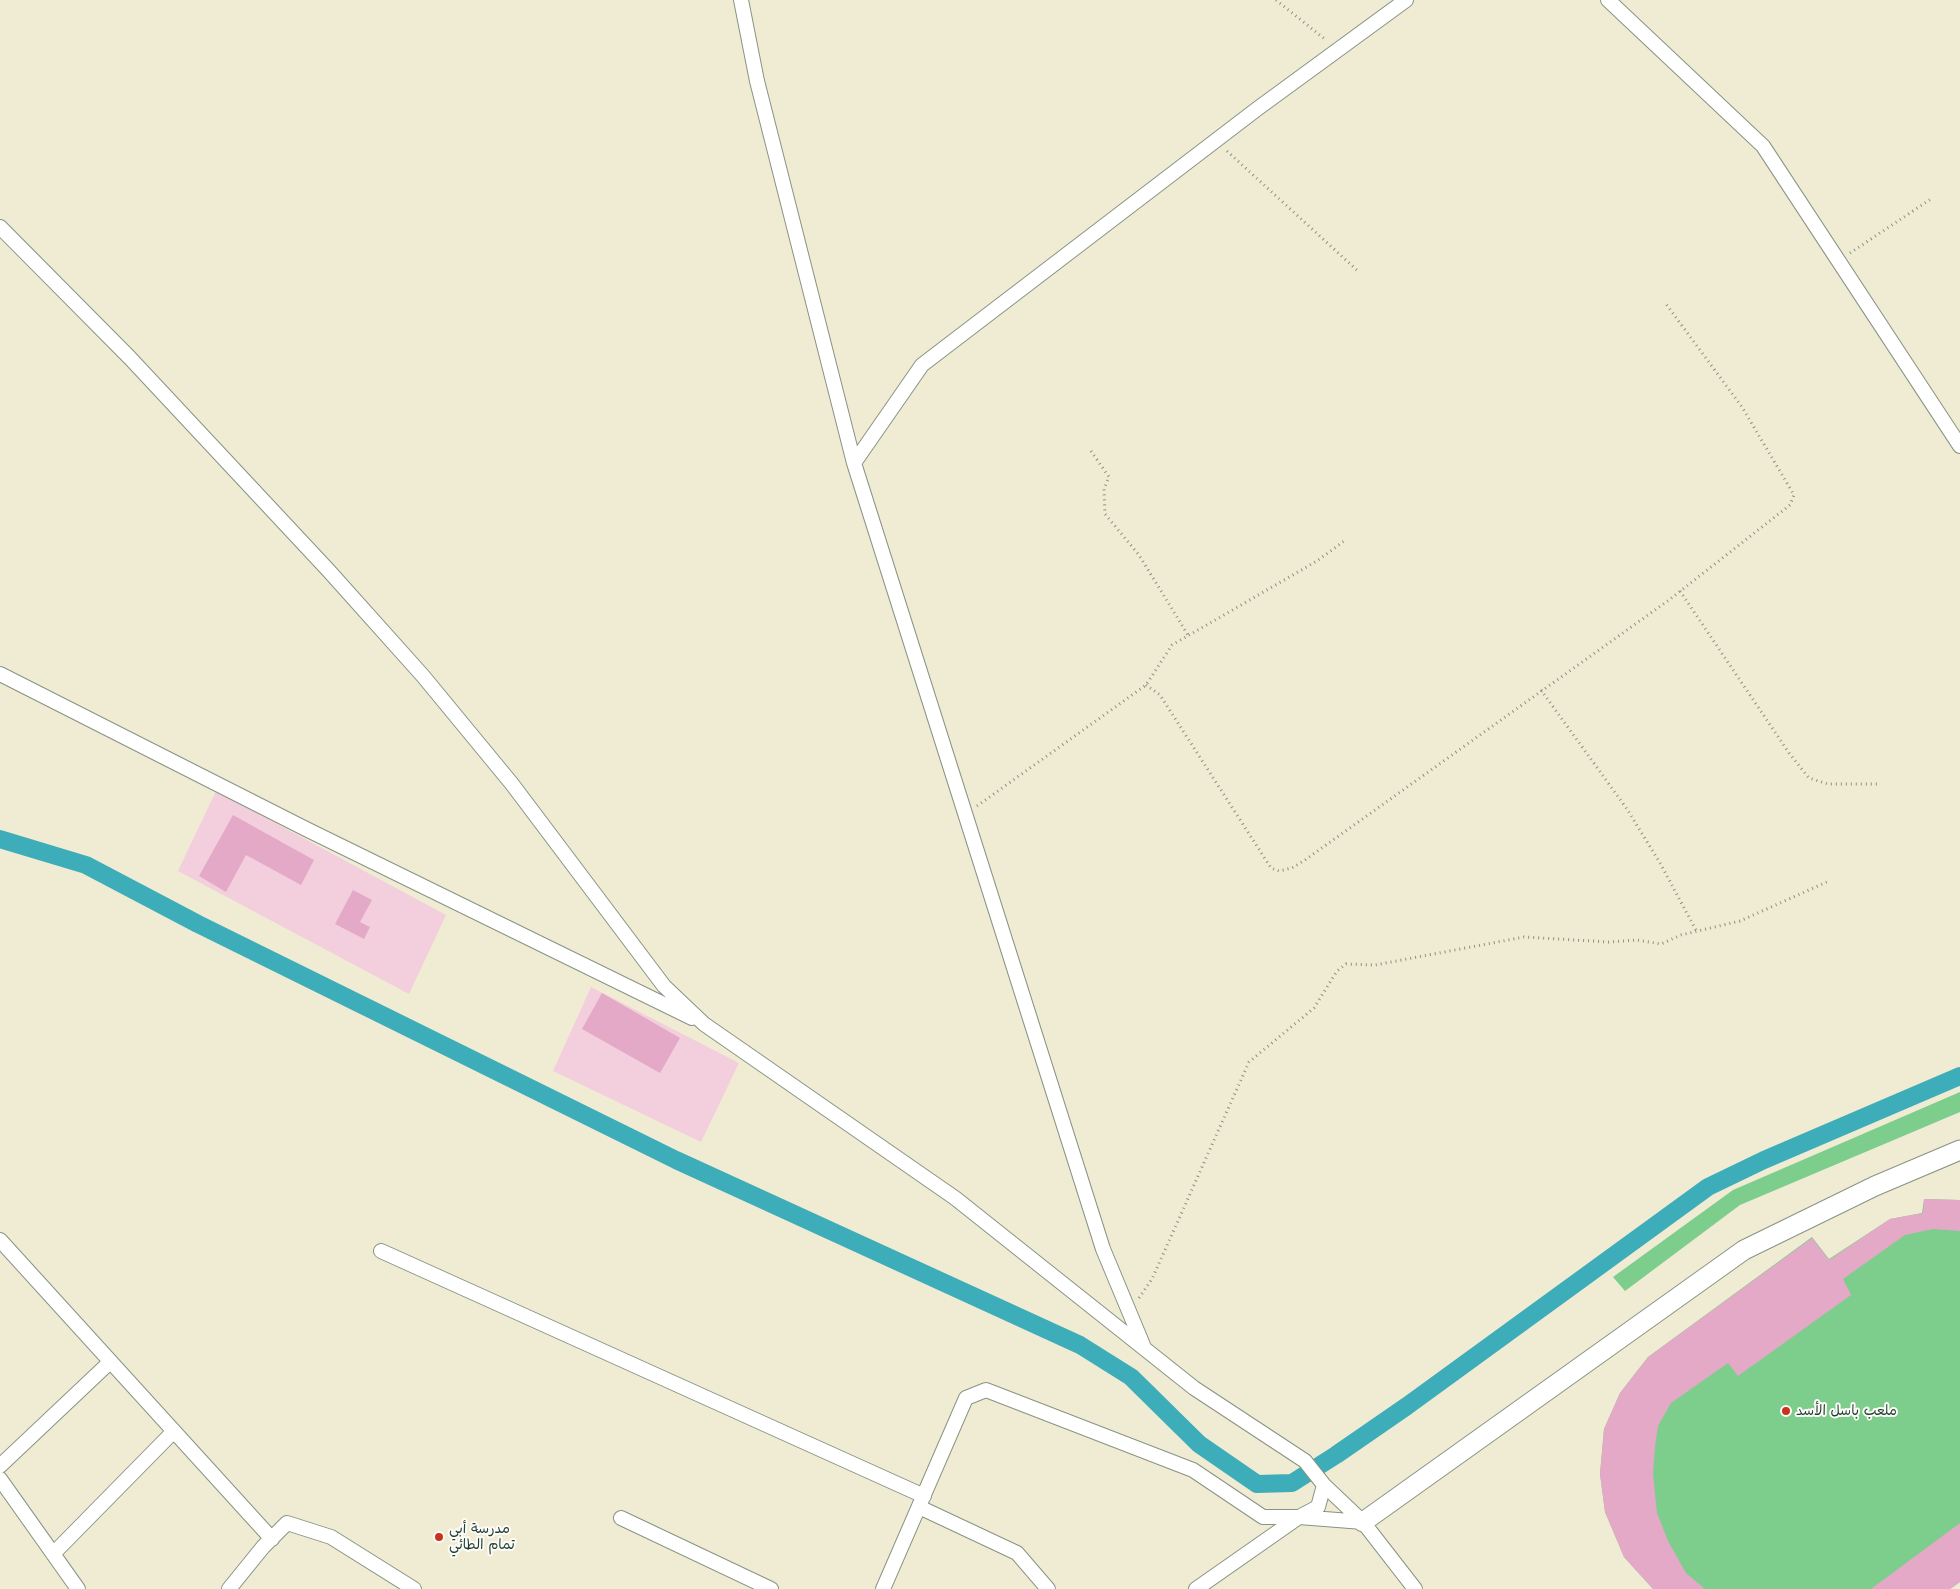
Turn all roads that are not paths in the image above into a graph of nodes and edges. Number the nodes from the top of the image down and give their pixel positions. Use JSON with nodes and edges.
{"nodes":[{"id":1,"x":741,"y":0,"type":"edge"},
{"id":2,"x":1406,"y":0,"type":"edge"},
{"id":3,"x":1608,"y":0,"type":"edge"},
{"id":4,"x":0,"y":226,"type":"edge"},
{"id":5,"x":1960,"y":446,"type":"edge"},
{"id":6,"x":854,"y":463,"type":"junction"},
{"id":7,"x":0,"y":674,"type":"edge"},
{"id":8,"x":704,"y":1024,"type":"junction"},
{"id":9,"x":1960,"y":1150,"type":"edge"},
{"id":10,"x":0,"y":1240,"type":"edge"},
{"id":11,"x":381,"y":1251,"type":"dead end"},
{"id":12,"x":1144,"y":1348,"type":"junction"},
{"id":13,"x":110,"y":1362,"type":"junction"},
{"id":14,"x":174,"y":1432,"type":"junction"},
{"id":15,"x":0,"y":1466,"type":"edge"},
{"id":16,"x":0,"y":1479,"type":"edge"},
{"id":17,"x":1324,"y":1485,"type":"junction"},
{"id":18,"x":922,"y":1501,"type":"junction"},
{"id":19,"x":1299,"y":1516,"type":"junction"},
{"id":20,"x":621,"y":1518,"type":"dead end"},
{"id":21,"x":1363,"y":1522,"type":"junction"},
{"id":22,"x":272,"y":1539,"type":"junction"},
{"id":23,"x":53,"y":1554,"type":"junction"},
{"id":24,"x":78,"y":1589,"type":"edge"},
{"id":25,"x":228,"y":1589,"type":"edge"},
{"id":26,"x":414,"y":1589,"type":"edge"},
{"id":27,"x":771,"y":1589,"type":"edge"},
{"id":28,"x":883,"y":1589,"type":"edge"},
{"id":29,"x":1048,"y":1589,"type":"edge"},
{"id":30,"x":1196,"y":1589,"type":"edge"},
{"id":31,"x":1415,"y":1589,"type":"edge"}],
"edges":[{"from":1,"to":6,"type":"street"},
{"from":2,"to":6,"type":"street"},
{"from":3,"to":5,"type":"street"},
{"from":4,"to":8,"type":"street"},
{"from":6,"to":12,"type":"street"},
{"from":7,"to":8,"type":"street"},
{"from":8,"to":12,"type":"street"},
{"from":9,"to":21,"type":"main road"},
{"from":10,"to":13,"type":"street"},
{"from":11,"to":18,"type":"street"},
{"from":12,"to":17,"type":"street"},
{"from":13,"to":14,"type":"street"},
{"from":13,"to":15,"type":"street"},
{"from":14,"to":22,"type":"street"},
{"from":14,"to":23,"type":"street"},
{"from":16,"to":23,"type":"street"},
{"from":17,"to":19,"type":"street"},
{"from":17,"to":21,"type":"street"},
{"from":18,"to":19,"type":"street"},
{"from":18,"to":28,"type":"street"},
{"from":18,"to":29,"type":"street"},
{"from":19,"to":21,"type":"street"},
{"from":19,"to":30,"type":"street"},
{"from":20,"to":27,"type":"street"},
{"from":21,"to":31,"type":"street"},
{"from":22,"to":25,"type":"street"},
{"from":22,"to":26,"type":"street"},
{"from":23,"to":24,"type":"street"}]}
